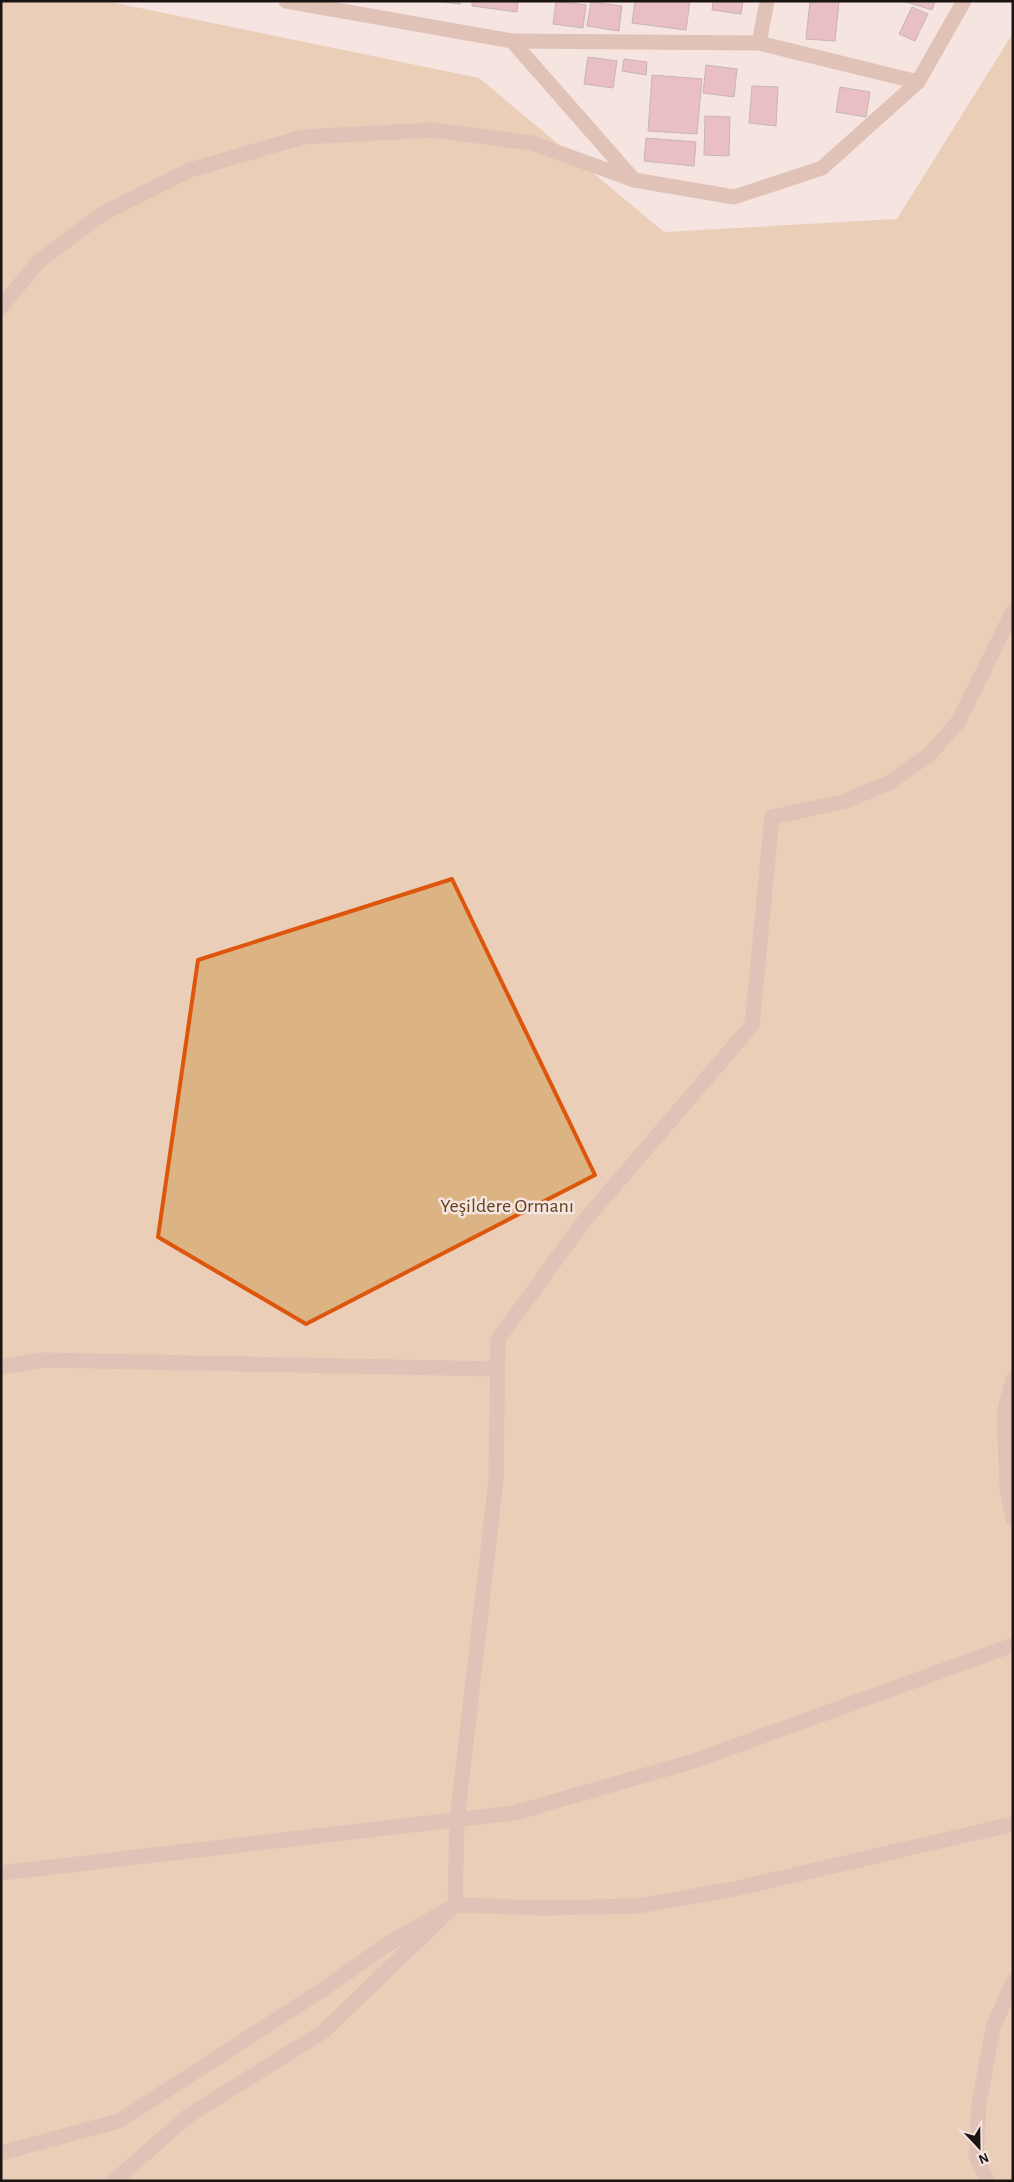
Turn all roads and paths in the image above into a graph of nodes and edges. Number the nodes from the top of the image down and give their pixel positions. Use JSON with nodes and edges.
{"nodes":[{"id":1,"x":286,"y":1,"type":"edge"},
{"id":2,"x":766,"y":1,"type":"edge"},
{"id":3,"x":964,"y":1,"type":"edge"},
{"id":4,"x":512,"y":42,"type":"junction"},
{"id":5,"x":760,"y":43,"type":"junction"},
{"id":6,"x":918,"y":82,"type":"junction"},
{"id":7,"x":634,"y":180,"type":"junction"},
{"id":8,"x":1,"y":307,"type":"edge"},
{"id":9,"x":1013,"y":611,"type":"edge"},
{"id":10,"x":1,"y":1367,"type":"edge"},
{"id":11,"x":498,"y":1369,"type":"junction"},
{"id":12,"x":1013,"y":1379,"type":"edge"},
{"id":13,"x":1013,"y":1519,"type":"edge"},
{"id":14,"x":1013,"y":1645,"type":"edge"},
{"id":15,"x":457,"y":1821,"type":"junction"},
{"id":16,"x":1013,"y":1824,"type":"edge"},
{"id":17,"x":1,"y":1873,"type":"edge"},
{"id":18,"x":454,"y":1905,"type":"junction"},
{"id":19,"x":1013,"y":1981,"type":"edge"},
{"id":20,"x":1,"y":2153,"type":"edge"},
{"id":21,"x":114,"y":2181,"type":"edge"},
{"id":22,"x":987,"y":2181,"type":"edge"}],
"edges":[{"from":1,"to":4,"type":"street"},
{"from":2,"to":5,"type":"street"},
{"from":3,"to":6,"type":"street"},
{"from":4,"to":5,"type":"street"},
{"from":4,"to":7,"type":"street"},
{"from":5,"to":6,"type":"street"},
{"from":6,"to":7,"type":"street"},
{"from":7,"to":8,"type":"street"},
{"from":9,"to":11,"type":"street"},
{"from":10,"to":11,"type":"street"},
{"from":11,"to":15,"type":"street"},
{"from":12,"to":13,"type":"street"},
{"from":14,"to":15,"type":"street"},
{"from":15,"to":17,"type":"street"},
{"from":15,"to":18,"type":"street"},
{"from":16,"to":18,"type":"street"},
{"from":18,"to":20,"type":"street"},
{"from":18,"to":21,"type":"street"},
{"from":19,"to":22,"type":"street"}]}
